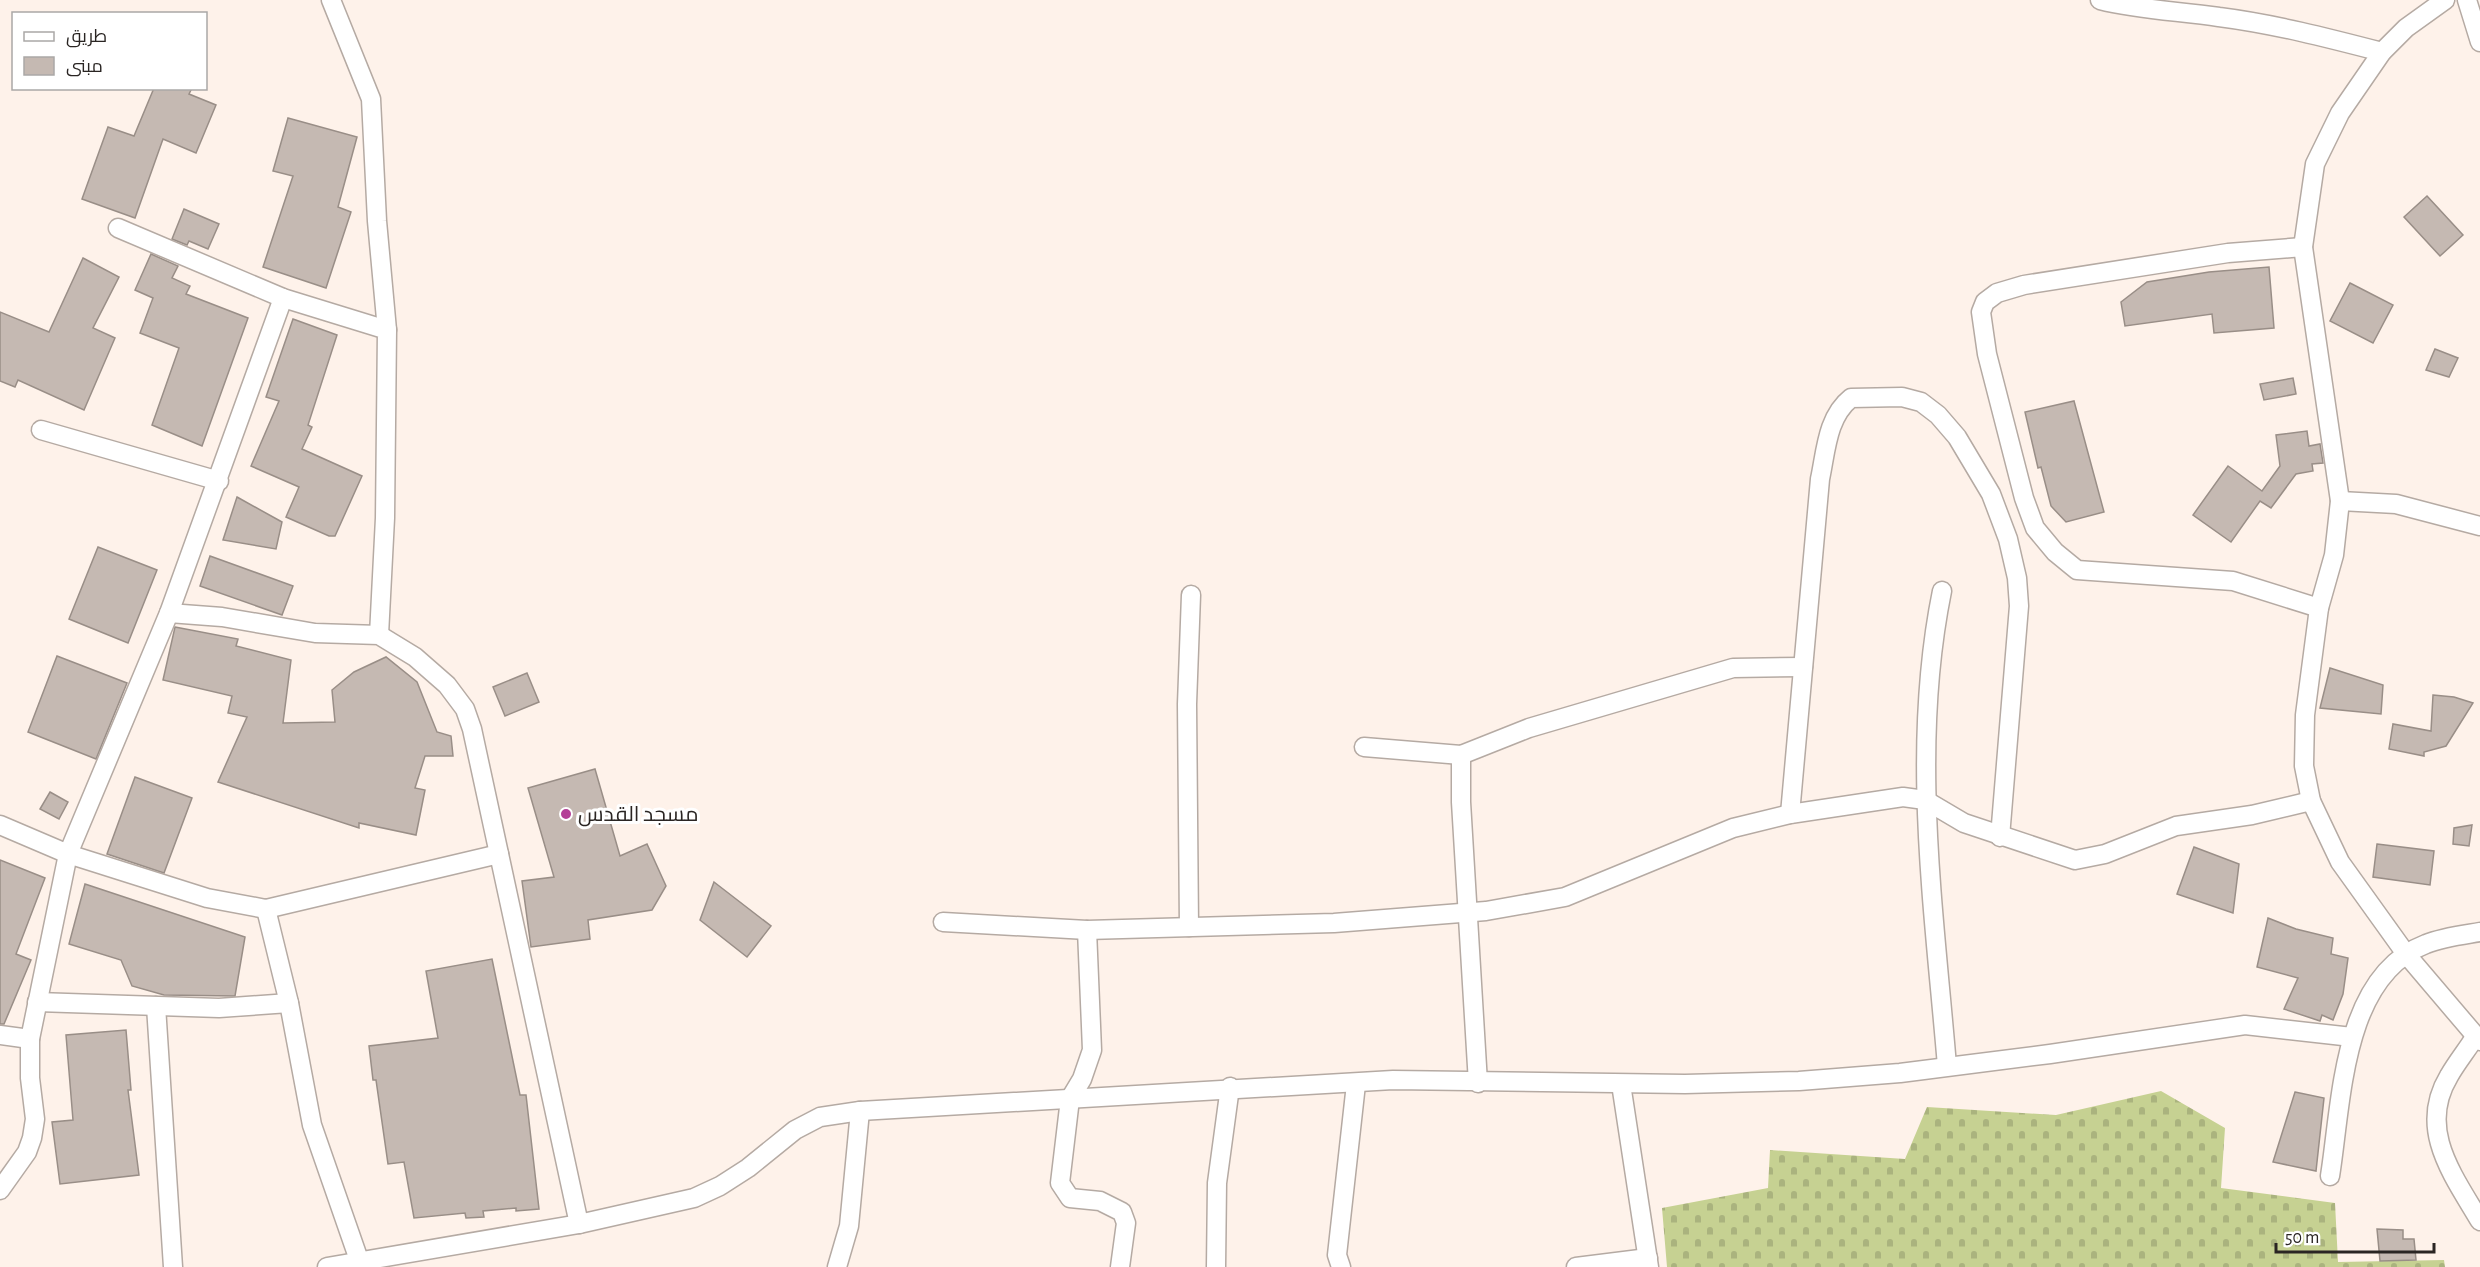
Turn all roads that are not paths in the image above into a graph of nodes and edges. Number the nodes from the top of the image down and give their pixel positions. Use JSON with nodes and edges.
{"nodes":[{"id":1,"x":332,"y":0,"type":"edge"},
{"id":2,"x":2100,"y":0,"type":"edge"},
{"id":3,"x":2445,"y":0,"type":"edge"},
{"id":4,"x":2467,"y":0,"type":"edge"},
{"id":5,"x":2219,"y":8,"type":"edge"},
{"id":6,"x":2480,"y":42,"type":"edge"},
{"id":7,"x":2382,"y":51,"type":"junction"},
{"id":8,"x":118,"y":228,"type":"dead end"},
{"id":9,"x":2303,"y":247,"type":"junction"},
{"id":10,"x":283,"y":298,"type":"junction"},
{"id":11,"x":387,"y":330,"type":"junction"},
{"id":12,"x":41,"y":430,"type":"dead end"},
{"id":13,"x":219,"y":482,"type":"junction"},
{"id":14,"x":2340,"y":501,"type":"junction"},
{"id":15,"x":2480,"y":526,"type":"edge"},
{"id":16,"x":1942,"y":591,"type":"dead end"},
{"id":17,"x":1191,"y":595,"type":"dead end"},
{"id":18,"x":2319,"y":608,"type":"junction"},
{"id":19,"x":169,"y":613,"type":"junction"},
{"id":20,"x":380,"y":634,"type":"junction"},
{"id":21,"x":1803,"y":667,"type":"junction"},
{"id":22,"x":1364,"y":747,"type":"dead end"},
{"id":23,"x":1461,"y":755,"type":"junction"},
{"id":24,"x":1925,"y":800,"type":"junction"},
{"id":25,"x":2311,"y":801,"type":"junction"},
{"id":26,"x":1790,"y":814,"type":"junction"},
{"id":27,"x":0,"y":825,"type":"edge"},
{"id":28,"x":2000,"y":837,"type":"junction"},
{"id":29,"x":68,"y":854,"type":"junction"},
{"id":30,"x":499,"y":854,"type":"junction"},
{"id":31,"x":266,"y":909,"type":"junction"},
{"id":32,"x":1468,"y":910,"type":"junction"},
{"id":33,"x":943,"y":922,"type":"dead end"},
{"id":34,"x":1189,"y":927,"type":"junction"},
{"id":35,"x":1087,"y":930,"type":"junction"},
{"id":36,"x":2480,"y":932,"type":"edge"},
{"id":37,"x":2406,"y":954,"type":"junction"},
{"id":38,"x":37,"y":1002,"type":"junction"},
{"id":39,"x":289,"y":1003,"type":"junction"},
{"id":40,"x":156,"y":1006,"type":"junction"},
{"id":41,"x":0,"y":1035,"type":"edge"},
{"id":42,"x":2352,"y":1037,"type":"junction"},
{"id":43,"x":30,"y":1039,"type":"junction"},
{"id":44,"x":2478,"y":1039,"type":"edge"},
{"id":45,"x":1947,"y":1066,"type":"junction"},
{"id":46,"x":1478,"y":1083,"type":"junction"},
{"id":47,"x":1356,"y":1084,"type":"junction"},
{"id":48,"x":1621,"y":1084,"type":"junction"},
{"id":49,"x":1230,"y":1088,"type":"junction"},
{"id":50,"x":1070,"y":1099,"type":"junction"},
{"id":51,"x":860,"y":1111,"type":"junction"},
{"id":52,"x":2330,"y":1176,"type":"dead end"},
{"id":53,"x":0,"y":1190,"type":"edge"},
{"id":54,"x":2480,"y":1221,"type":"edge"},
{"id":55,"x":579,"y":1224,"type":"junction"},
{"id":56,"x":359,"y":1260,"type":"junction"},
{"id":57,"x":1648,"y":1262,"type":"edge"},
{"id":58,"x":173,"y":1267,"type":"edge"},
{"id":59,"x":327,"y":1267,"type":"edge"},
{"id":60,"x":837,"y":1267,"type":"edge"},
{"id":61,"x":1120,"y":1267,"type":"edge"},
{"id":62,"x":1216,"y":1267,"type":"edge"},
{"id":63,"x":1341,"y":1267,"type":"edge"},
{"id":64,"x":1576,"y":1267,"type":"edge"}],
"edges":[{"from":1,"to":11,"type":"street"},
{"from":2,"to":5,"type":"street"},
{"from":3,"to":7,"type":"street"},
{"from":4,"to":6,"type":"street"},
{"from":5,"to":7,"type":"street"},
{"from":7,"to":9,"type":"street"},
{"from":8,"to":10,"type":"street"},
{"from":9,"to":14,"type":"street"},
{"from":9,"to":18,"type":"street"},
{"from":10,"to":11,"type":"street"},
{"from":10,"to":13,"type":"street"},
{"from":11,"to":20,"type":"street"},
{"from":12,"to":13,"type":"street"},
{"from":13,"to":19,"type":"street"},
{"from":14,"to":15,"type":"street"},
{"from":14,"to":18,"type":"street"},
{"from":16,"to":24,"type":"street"},
{"from":17,"to":34,"type":"street"},
{"from":18,"to":25,"type":"street"},
{"from":19,"to":20,"type":"street"},
{"from":19,"to":29,"type":"street"},
{"from":20,"to":30,"type":"street"},
{"from":21,"to":23,"type":"street"},
{"from":21,"to":26,"type":"street"},
{"from":21,"to":28,"type":"street"},
{"from":22,"to":23,"type":"street"},
{"from":23,"to":32,"type":"street"},
{"from":24,"to":26,"type":"street"},
{"from":24,"to":28,"type":"street"},
{"from":24,"to":45,"type":"street"},
{"from":25,"to":28,"type":"street"},
{"from":25,"to":37,"type":"street"},
{"from":26,"to":32,"type":"street"},
{"from":27,"to":29,"type":"street"},
{"from":29,"to":31,"type":"street"},
{"from":29,"to":38,"type":"street"},
{"from":30,"to":31,"type":"street"},
{"from":30,"to":55,"type":"street"},
{"from":31,"to":39,"type":"street"},
{"from":32,"to":34,"type":"street"},
{"from":32,"to":46,"type":"street"},
{"from":33,"to":35,"type":"street"},
{"from":34,"to":35,"type":"street"},
{"from":35,"to":50,"type":"street"},
{"from":36,"to":37,"type":"street"},
{"from":37,"to":42,"type":"street"},
{"from":37,"to":44,"type":"street"},
{"from":38,"to":40,"type":"street"},
{"from":38,"to":43,"type":"street"},
{"from":39,"to":40,"type":"street"},
{"from":39,"to":56,"type":"street"},
{"from":40,"to":58,"type":"street"},
{"from":41,"to":43,"type":"street"},
{"from":42,"to":45,"type":"street"},
{"from":42,"to":52,"type":"street"},
{"from":43,"to":53,"type":"street"},
{"from":44,"to":54,"type":"street"},
{"from":45,"to":48,"type":"street"},
{"from":46,"to":47,"type":"street"},
{"from":46,"to":48,"type":"street"},
{"from":47,"to":49,"type":"street"},
{"from":47,"to":63,"type":"street"},
{"from":48,"to":57,"type":"street"},
{"from":49,"to":50,"type":"street"},
{"from":49,"to":62,"type":"street"},
{"from":50,"to":51,"type":"street"},
{"from":50,"to":61,"type":"street"},
{"from":51,"to":55,"type":"street"},
{"from":51,"to":60,"type":"street"},
{"from":55,"to":56,"type":"street"},
{"from":56,"to":59,"type":"street"},
{"from":57,"to":64,"type":"street"}]}
